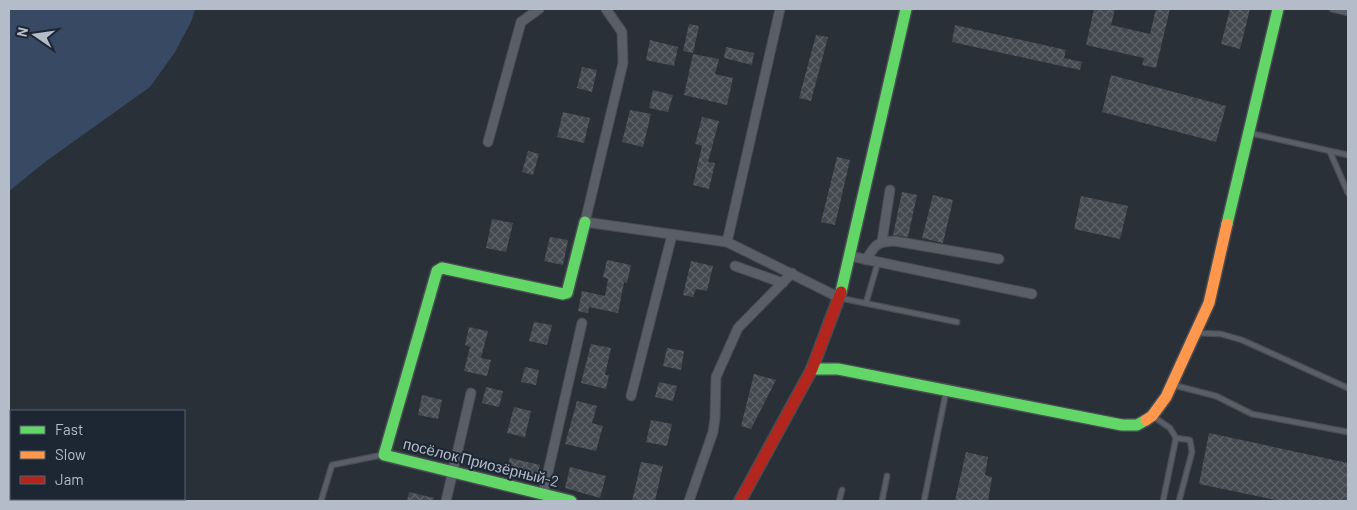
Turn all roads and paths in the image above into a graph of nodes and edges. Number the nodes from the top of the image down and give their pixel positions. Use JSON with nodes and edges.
{"nodes":[{"id":1,"x":539,"y":9,"type":"edge"},
{"id":2,"x":606,"y":9,"type":"edge"},
{"id":3,"x":780,"y":9,"type":"edge"},
{"id":4,"x":906,"y":9,"type":"edge"},
{"id":5,"x":1278,"y":9,"type":"edge"},
{"id":6,"x":1332,"y":9,"type":"edge"},
{"id":7,"x":1348,"y":13,"type":"edge"},
{"id":8,"x":1249,"y":133,"type":"junction"},
{"id":9,"x":488,"y":142,"type":"dead end"},
{"id":10,"x":1330,"y":152,"type":"junction"},
{"id":11,"x":1348,"y":156,"type":"edge"},
{"id":12,"x":890,"y":190,"type":"dead end"},
{"id":13,"x":1348,"y":193,"type":"edge"},
{"id":14,"x":585,"y":222,"type":"junction"},
{"id":15,"x":672,"y":236,"type":"junction"},
{"id":16,"x":882,"y":241,"type":"junction"},
{"id":17,"x":727,"y":242,"type":"junction"},
{"id":18,"x":850,"y":256,"type":"junction"},
{"id":19,"x":999,"y":259,"type":"dead end"},
{"id":20,"x":866,"y":260,"type":"junction"},
{"id":21,"x":878,"y":262,"type":"junction"},
{"id":22,"x":735,"y":266,"type":"dead end"},
{"id":23,"x":792,"y":273,"type":"junction"},
{"id":24,"x":782,"y":283,"type":"junction"},
{"id":25,"x":1032,"y":294,"type":"dead end"},
{"id":26,"x":840,"y":298,"type":"junction"},
{"id":27,"x":866,"y":303,"type":"junction"},
{"id":28,"x":956,"y":322,"type":"dead end"},
{"id":29,"x":582,"y":323,"type":"dead end"},
{"id":30,"x":1196,"y":333,"type":"junction"},
{"id":31,"x":812,"y":369,"type":"junction"},
{"id":32,"x":1172,"y":385,"type":"junction"},
{"id":33,"x":1348,"y":388,"type":"edge"},
{"id":34,"x":946,"y":390,"type":"junction"},
{"id":35,"x":470,"y":393,"type":"dead end"},
{"id":36,"x":632,"y":396,"type":"dead end"},
{"id":37,"x":1152,"y":416,"type":"junction"},
{"id":38,"x":1348,"y":432,"type":"edge"},
{"id":39,"x":1176,"y":438,"type":"junction"},
{"id":40,"x":384,"y":455,"type":"junction"},
{"id":41,"x":453,"y":472,"type":"junction"},
{"id":42,"x":887,"y":476,"type":"dead end"},
{"id":43,"x":842,"y":490,"type":"dead end"},
{"id":44,"x":543,"y":494,"type":"junction"},
{"id":45,"x":564,"y":500,"type":"edge"},
{"id":46,"x":321,"y":501,"type":"edge"},
{"id":47,"x":446,"y":501,"type":"edge"},
{"id":48,"x":689,"y":501,"type":"edge"},
{"id":49,"x":740,"y":501,"type":"edge"},
{"id":50,"x":839,"y":501,"type":"edge"},
{"id":51,"x":882,"y":501,"type":"edge"},
{"id":52,"x":924,"y":501,"type":"edge"},
{"id":53,"x":1163,"y":501,"type":"edge"},
{"id":54,"x":1179,"y":501,"type":"edge"}],
"edges":[{"from":1,"to":9,"type":"street"},
{"from":2,"to":14,"type":"street"},
{"from":3,"to":17,"type":"street"},
{"from":4,"to":18,"type":"street"},
{"from":5,"to":8,"type":"street"},
{"from":6,"to":7,"type":"lane"},
{"from":8,"to":10,"type":"lane"},
{"from":8,"to":30,"type":"street"},
{"from":10,"to":11,"type":"lane"},
{"from":10,"to":13,"type":"lane"},
{"from":12,"to":16,"type":"street"},
{"from":14,"to":15,"type":"street"},
{"from":14,"to":40,"type":"street"},
{"from":15,"to":17,"type":"street"},
{"from":15,"to":36,"type":"street"},
{"from":16,"to":19,"type":"street"},
{"from":16,"to":20,"type":"street"},
{"from":17,"to":23,"type":"street"},
{"from":18,"to":20,"type":"street"},
{"from":18,"to":26,"type":"street"},
{"from":20,"to":21,"type":"street"},
{"from":21,"to":25,"type":"street"},
{"from":21,"to":27,"type":"lane"},
{"from":22,"to":24,"type":"street"},
{"from":23,"to":24,"type":"street"},
{"from":23,"to":26,"type":"street"},
{"from":24,"to":48,"type":"street"},
{"from":26,"to":27,"type":"lane"},
{"from":26,"to":31,"type":"street"},
{"from":27,"to":28,"type":"lane"},
{"from":29,"to":44,"type":"street"},
{"from":30,"to":32,"type":"street"},
{"from":30,"to":33,"type":"lane"},
{"from":31,"to":34,"type":"street"},
{"from":31,"to":49,"type":"street"},
{"from":32,"to":37,"type":"street"},
{"from":32,"to":38,"type":"lane"},
{"from":34,"to":37,"type":"street"},
{"from":34,"to":52,"type":"lane"},
{"from":35,"to":41,"type":"street"},
{"from":37,"to":39,"type":"lane"},
{"from":39,"to":53,"type":"lane"},
{"from":39,"to":54,"type":"lane"},
{"from":40,"to":41,"type":"street","name":"посёлок Приозёрный-2"},
{"from":40,"to":46,"type":"lane"},
{"from":41,"to":44,"type":"street","name":"посёлок Приозёрный-2"},
{"from":41,"to":47,"type":"street"},
{"from":42,"to":51,"type":"lane"},
{"from":43,"to":50,"type":"lane"},
{"from":44,"to":45,"type":"street","name":"посёлок Приозёрный-2"}]}
